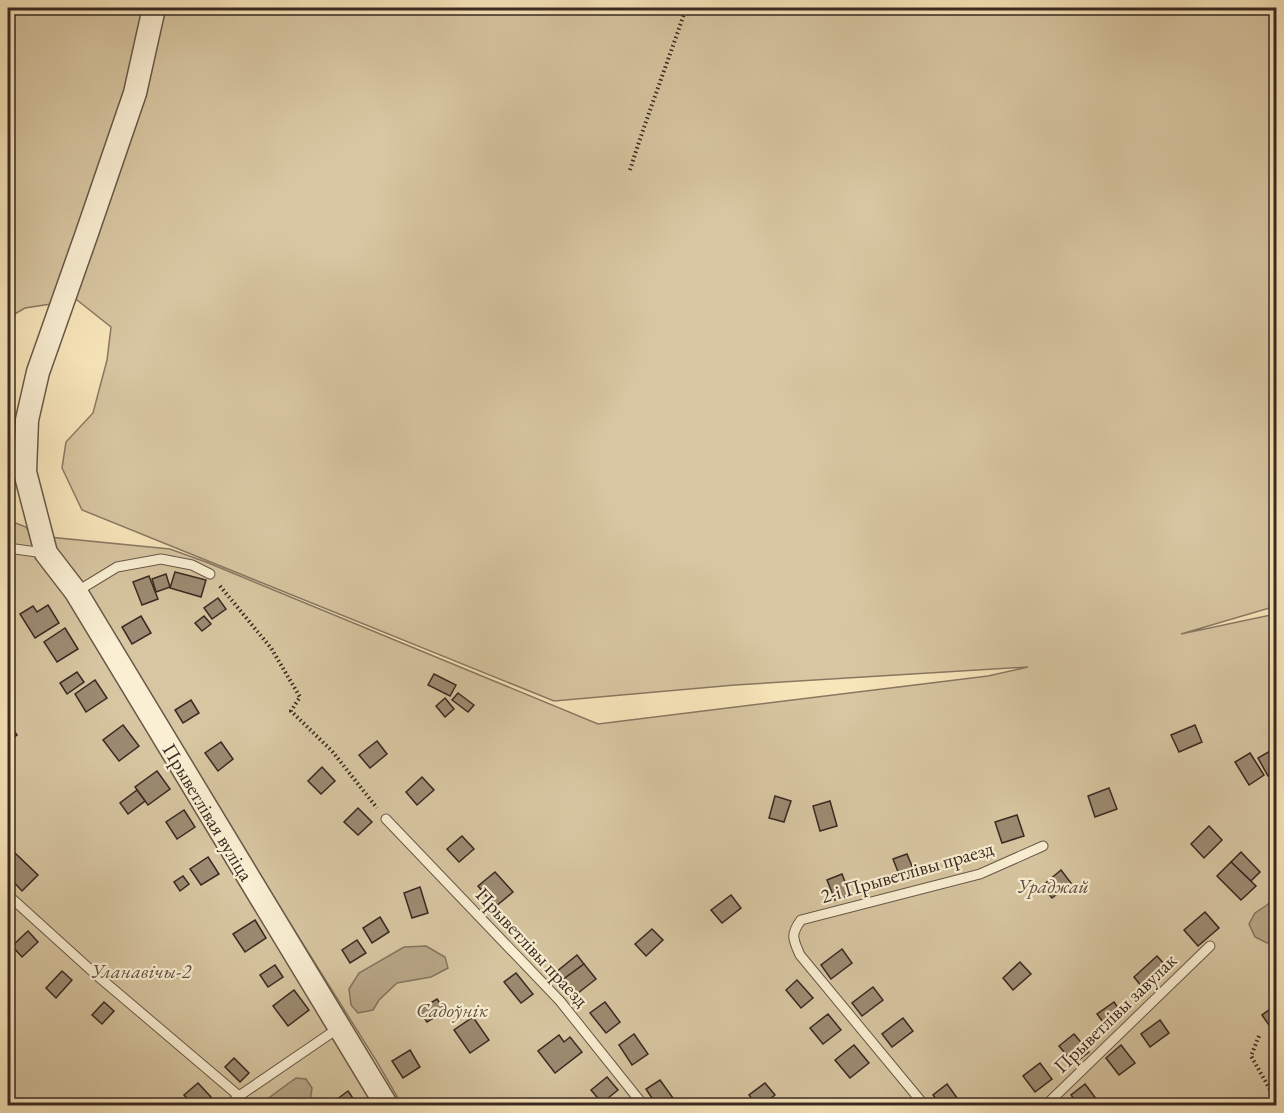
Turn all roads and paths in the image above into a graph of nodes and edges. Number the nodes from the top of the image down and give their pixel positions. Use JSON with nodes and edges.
{"nodes":[{"id":1,"x":154,"y":8,"type":"edge"},
{"id":2,"x":686,"y":8,"type":"edge"},
{"id":3,"x":630,"y":170,"type":"dead end"},
{"id":4,"x":8,"y":548,"type":"edge"},
{"id":5,"x":46,"y":554,"type":"junction"},
{"id":6,"x":210,"y":574,"type":"joint"},
{"id":7,"x":76,"y":592,"type":"junction"},
{"id":8,"x":386,"y":819,"type":"joint"},
{"id":9,"x":1043,"y":846,"type":"dead end"},
{"id":10,"x":8,"y":895,"type":"edge"},
{"id":11,"x":1210,"y":945,"type":"dead end"},
{"id":12,"x":340,"y":1027,"type":"junction"},
{"id":13,"x":1259,"y":1036,"type":"dead end"},
{"id":14,"x":239,"y":1096,"type":"junction"},
{"id":15,"x":1276,"y":1100,"type":"edge"},
{"id":16,"x":228,"y":1106,"type":"edge"},
{"id":17,"x":387,"y":1106,"type":"edge"},
{"id":18,"x":644,"y":1106,"type":"edge"},
{"id":19,"x":925,"y":1106,"type":"edge"},
{"id":20,"x":1046,"y":1106,"type":"edge"}],
"edges":[{"from":1,"to":5,"type":"street"},
{"from":2,"to":3,"type":"path"},
{"from":4,"to":5,"type":"lane"},
{"from":5,"to":7,"type":"street","name":"Прыветлівая вуліца"},
{"from":6,"to":7,"type":"lane"},
{"from":6,"to":8,"type":"path"},
{"from":7,"to":12,"type":"street","name":"Прыветлівая вуліца"},
{"from":8,"to":18,"type":"lane","name":"Прыветлівы праезд"},
{"from":9,"to":19,"type":"lane","name":"2-і Прыветлівы праезд"},
{"from":10,"to":14,"type":"lane"},
{"from":11,"to":20,"type":"lane","name":"Прыветлівы завулак"},
{"from":12,"to":14,"type":"lane"},
{"from":12,"to":17,"type":"street","name":"Прыветлівая вуліца"},
{"from":13,"to":15,"type":"path"},
{"from":14,"to":16,"type":"lane"}]}
